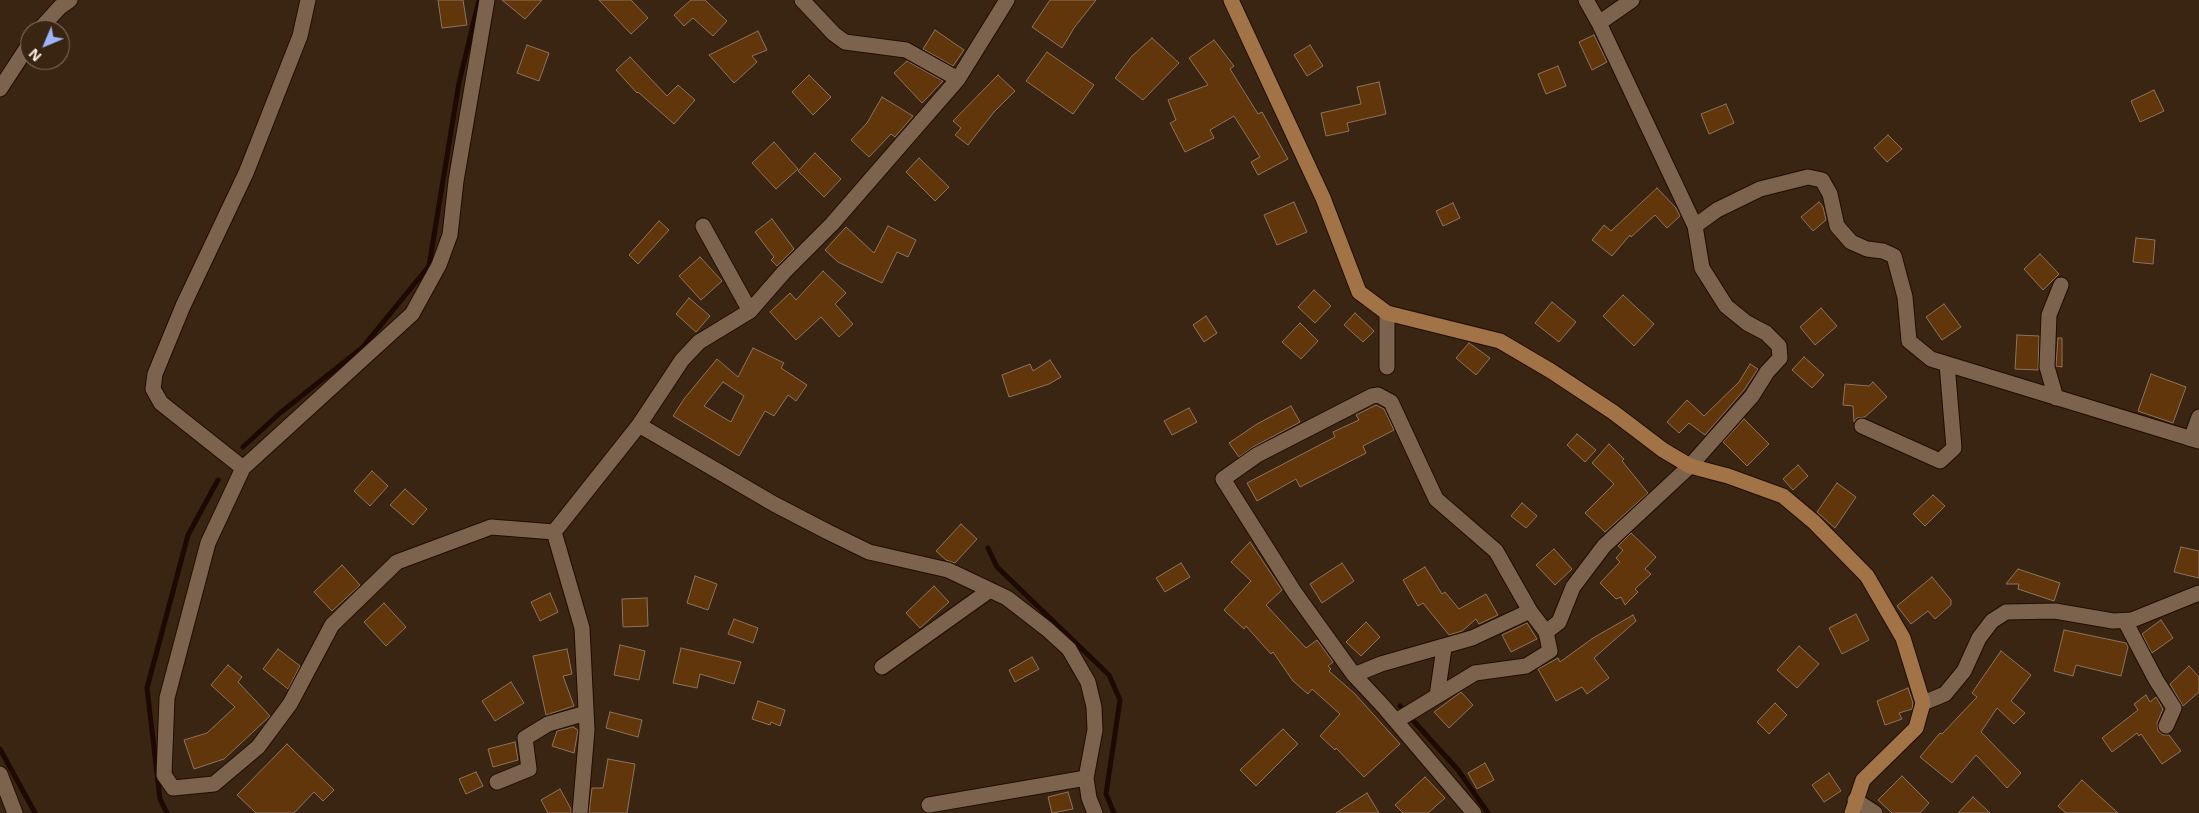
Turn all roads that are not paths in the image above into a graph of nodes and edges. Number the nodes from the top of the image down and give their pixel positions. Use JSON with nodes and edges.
{"nodes":[{"id":1,"x":70,"y":0,"type":"edge"},
{"id":2,"x":308,"y":0,"type":"edge"},
{"id":3,"x":487,"y":0,"type":"edge"},
{"id":4,"x":802,"y":0,"type":"edge"},
{"id":5,"x":1007,"y":0,"type":"edge"},
{"id":6,"x":1231,"y":0,"type":"edge"},
{"id":7,"x":1586,"y":0,"type":"edge"},
{"id":8,"x":1632,"y":0,"type":"edge"},
{"id":9,"x":48,"y":20,"type":"edge"},
{"id":10,"x":1599,"y":23,"type":"junction"},
{"id":11,"x":20,"y":58,"type":"edge"},
{"id":12,"x":958,"y":79,"type":"junction"},
{"id":13,"x":1,"y":86,"type":"edge"},
{"id":14,"x":703,"y":226,"type":"dead end"},
{"id":15,"x":1696,"y":226,"type":"junction"},
{"id":16,"x":2061,"y":284,"type":"dead end"},
{"id":17,"x":750,"y":311,"type":"junction"},
{"id":18,"x":1387,"y":313,"type":"junction"},
{"id":19,"x":1947,"y":364,"type":"junction"},
{"id":20,"x":1387,"y":367,"type":"dead end"},
{"id":21,"x":2056,"y":398,"type":"junction"},
{"id":22,"x":2199,"y":418,"type":"edge"},
{"id":23,"x":638,"y":425,"type":"junction"},
{"id":24,"x":1862,"y":426,"type":"dead end"},
{"id":25,"x":2195,"y":440,"type":"edge"},
{"id":26,"x":1690,"y":466,"type":"junction"},
{"id":27,"x":243,"y":468,"type":"junction"},
{"id":28,"x":554,"y":532,"type":"junction"},
{"id":29,"x":990,"y":590,"type":"junction"},
{"id":30,"x":2199,"y":594,"type":"edge"},
{"id":31,"x":1530,"y":612,"type":"junction"},
{"id":32,"x":2125,"y":620,"type":"junction"},
{"id":33,"x":1546,"y":632,"type":"junction"},
{"id":34,"x":1444,"y":648,"type":"junction"},
{"id":35,"x":882,"y":667,"type":"dead end"},
{"id":36,"x":1354,"y":675,"type":"junction"},
{"id":37,"x":1437,"y":696,"type":"junction"},
{"id":38,"x":1923,"y":703,"type":"junction"},
{"id":39,"x":586,"y":713,"type":"junction"},
{"id":40,"x":1396,"y":721,"type":"junction"},
{"id":41,"x":2166,"y":726,"type":"dead end"},
{"id":42,"x":0,"y":774,"type":"edge"},
{"id":43,"x":1086,"y":778,"type":"junction"},
{"id":44,"x":497,"y":782,"type":"dead end"},
{"id":45,"x":929,"y":805,"type":"dead end"},
{"id":46,"x":1854,"y":807,"type":"edge"},
{"id":47,"x":14,"y":813,"type":"edge"},
{"id":48,"x":580,"y":813,"type":"edge"},
{"id":49,"x":1095,"y":813,"type":"edge"},
{"id":50,"x":1474,"y":813,"type":"edge"},
{"id":51,"x":1875,"y":813,"type":"edge"}],
"edges":[{"from":1,"to":9,"type":"street"},
{"from":2,"to":27,"type":"street"},
{"from":3,"to":27,"type":"street"},
{"from":4,"to":12,"type":"street"},
{"from":5,"to":12,"type":"street"},
{"from":6,"to":18,"type":"main road"},
{"from":7,"to":10,"type":"street"},
{"from":8,"to":10,"type":"street"},
{"from":10,"to":15,"type":"street"},
{"from":11,"to":13,"type":"street"},
{"from":12,"to":17,"type":"street"},
{"from":14,"to":17,"type":"street"},
{"from":15,"to":19,"type":"street"},
{"from":15,"to":26,"type":"street"},
{"from":16,"to":21,"type":"street"},
{"from":17,"to":23,"type":"street"},
{"from":18,"to":20,"type":"street"},
{"from":18,"to":26,"type":"main road"},
{"from":19,"to":21,"type":"street"},
{"from":19,"to":24,"type":"street"},
{"from":21,"to":25,"type":"street"},
{"from":22,"to":25,"type":"street"},
{"from":23,"to":28,"type":"street"},
{"from":23,"to":29,"type":"street"},
{"from":26,"to":33,"type":"street"},
{"from":26,"to":38,"type":"main road"},
{"from":27,"to":28,"type":"street"},
{"from":28,"to":39,"type":"street"},
{"from":29,"to":35,"type":"street"},
{"from":29,"to":43,"type":"street"},
{"from":30,"to":32,"type":"street"},
{"from":31,"to":33,"type":"street"},
{"from":31,"to":34,"type":"street"},
{"from":31,"to":36,"type":"street"},
{"from":32,"to":38,"type":"street"},
{"from":32,"to":41,"type":"street"},
{"from":33,"to":37,"type":"street"},
{"from":34,"to":36,"type":"street"},
{"from":34,"to":37,"type":"street"},
{"from":36,"to":40,"type":"street"},
{"from":37,"to":40,"type":"street"},
{"from":38,"to":46,"type":"main road"},
{"from":39,"to":44,"type":"street"},
{"from":39,"to":48,"type":"street"},
{"from":40,"to":50,"type":"street"},
{"from":42,"to":47,"type":"street"},
{"from":43,"to":45,"type":"street"},
{"from":43,"to":49,"type":"street"},
{"from":46,"to":51,"type":"street"}]}
